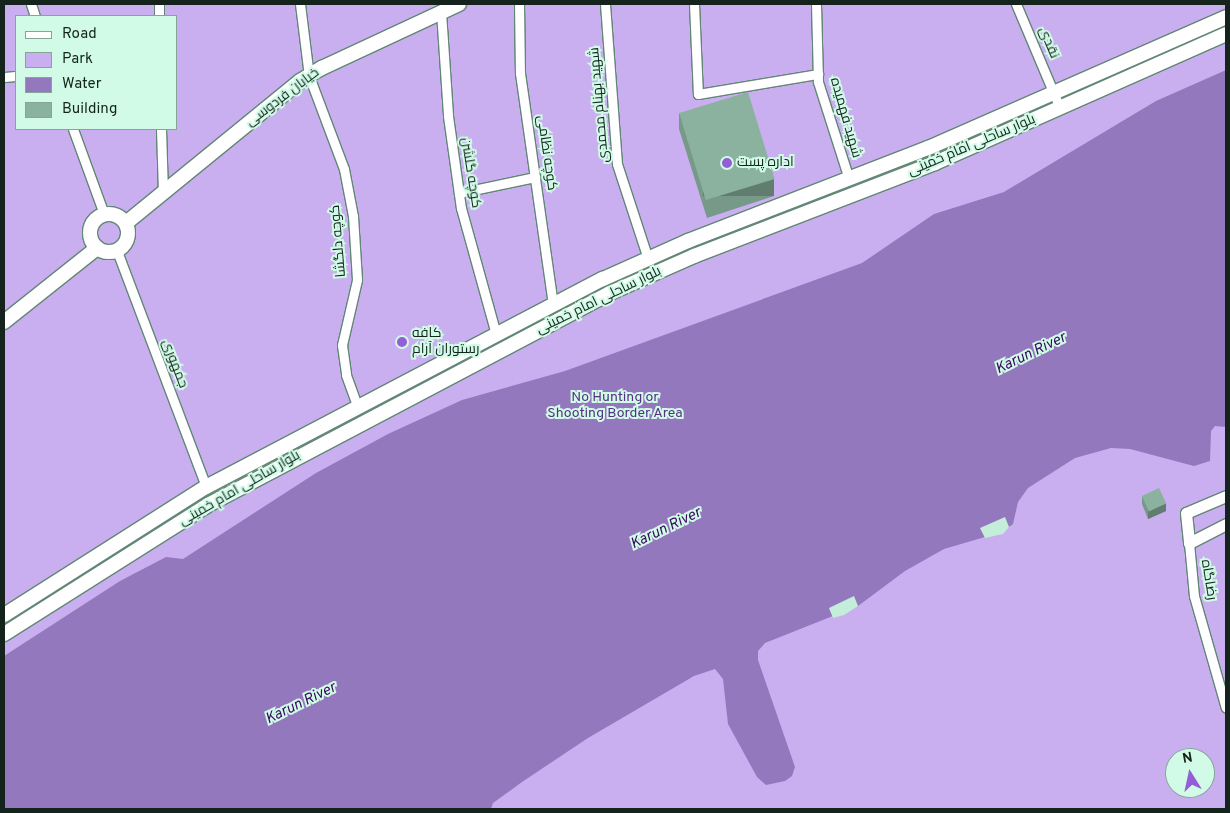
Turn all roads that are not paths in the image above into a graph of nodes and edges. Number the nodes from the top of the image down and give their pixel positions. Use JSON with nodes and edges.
{"nodes":[{"id":1,"x":300,"y":4,"type":"edge"},
{"id":2,"x":459,"y":4,"type":"edge"},
{"id":3,"x":519,"y":4,"type":"edge"},
{"id":4,"x":605,"y":4,"type":"edge"},
{"id":5,"x":694,"y":4,"type":"edge"},
{"id":6,"x":816,"y":4,"type":"edge"},
{"id":7,"x":1016,"y":4,"type":"edge"},
{"id":8,"x":441,"y":8,"type":"edge"},
{"id":9,"x":1226,"y":17,"type":"edge"},
{"id":10,"x":1226,"y":34,"type":"edge"},
{"id":11,"x":818,"y":74,"type":"junction"},
{"id":12,"x":309,"y":76,"type":"junction"},
{"id":13,"x":1054,"y":93,"type":"junction"},
{"id":14,"x":1060,"y":108,"type":"junction"},
{"id":15,"x":73,"y":130,"type":"edge"},
{"id":16,"x":161,"y":130,"type":"edge"},
{"id":17,"x":535,"y":177,"type":"junction"},
{"id":18,"x":849,"y":179,"type":"junction"},
{"id":19,"x":458,"y":193,"type":"junction"},
{"id":20,"x":163,"y":194,"type":"junction"},
{"id":21,"x":104,"y":214,"type":"junction"},
{"id":22,"x":126,"y":223,"type":"junction"},
{"id":23,"x":97,"y":248,"type":"junction"},
{"id":24,"x":117,"y":251,"type":"junction"},
{"id":25,"x":648,"y":259,"type":"junction"},
{"id":26,"x":553,"y":304,"type":"junction"},
{"id":27,"x":4,"y":322,"type":"edge"},
{"id":28,"x":496,"y":334,"type":"junction"},
{"id":29,"x":357,"y":406,"type":"junction"},
{"id":30,"x":206,"y":487,"type":"junction"},
{"id":31,"x":1226,"y":496,"type":"edge"},
{"id":32,"x":212,"y":503,"type":"junction"},
{"id":33,"x":1226,"y":524,"type":"edge"},
{"id":34,"x":1189,"y":542,"type":"junction"},
{"id":35,"x":4,"y":615,"type":"edge"},
{"id":36,"x":4,"y":634,"type":"edge"},
{"id":37,"x":1224,"y":691,"type":"edge"},
{"id":38,"x":1226,"y":708,"type":"edge"}],
"edges":[{"from":1,"to":12,"type":"street","name":"کوچه دلگشا"},
{"from":2,"to":8,"type":"main road","name":"خیابان فردوسی"},
{"from":3,"to":17,"type":"street","name":"کوچه نظامی"},
{"from":4,"to":25,"type":"street","name":"شهید بهنام محمدی"},
{"from":5,"to":11,"type":"street"},
{"from":6,"to":11,"type":"street","name":"شهید فهمیده"},
{"from":7,"to":13,"type":"street","name":"نقدی"},
{"from":8,"to":12,"type":"main road","name":"خیابان فردوسی"},
{"from":8,"to":19,"type":"street","name":"کوچه گلشن"},
{"from":9,"to":13,"type":"main road","name":"بلوار ساحلی امام خمینی"},
{"from":10,"to":14,"type":"main road","name":"بلوار ساحلی امام خمینی"},
{"from":11,"to":18,"type":"street","name":"شهید فهمیده"},
{"from":12,"to":20,"type":"main road","name":"خیابان فردوسی"},
{"from":12,"to":29,"type":"street","name":"کوچه دلگشا"},
{"from":13,"to":14,"type":"street","name":"نقدی"},
{"from":13,"to":18,"type":"main road","name":"بلوار ساحلی امام خمینی"},
{"from":14,"to":32,"type":"main road","name":"بلوار ساحلی امام خمینی"},
{"from":15,"to":21,"type":"street"},
{"from":16,"to":20,"type":"street"},
{"from":17,"to":19,"type":"street"},
{"from":17,"to":26,"type":"street","name":"کوچه نظامی"},
{"from":18,"to":25,"type":"main road","name":"بلوار ساحلی امام خمینی"},
{"from":19,"to":28,"type":"street","name":"کوچه گلشن"},
{"from":20,"to":22,"type":"main road","name":"خیابان فردوسی"},
{"from":21,"to":22,"type":"main road"},
{"from":21,"to":23,"type":"main road"},
{"from":22,"to":24,"type":"main road"},
{"from":23,"to":24,"type":"main road"},
{"from":23,"to":27,"type":"main road"},
{"from":24,"to":30,"type":"street","name":"جمهوری"},
{"from":25,"to":26,"type":"main road","name":"بلوار ساحلی امام خمینی"},
{"from":26,"to":28,"type":"main road","name":"بلوار ساحلی امام خمینی"},
{"from":28,"to":29,"type":"main road","name":"بلوار ساحلی امام خمینی"},
{"from":29,"to":30,"type":"main road","name":"بلوار ساحلی امام خمینی"},
{"from":30,"to":32,"type":"main road"},
{"from":30,"to":35,"type":"main road","name":"بلوار ساحلی امام خمینی"},
{"from":31,"to":34,"type":"street"},
{"from":32,"to":36,"type":"main road","name":"بلوار ساحلی امام خمینی"},
{"from":33,"to":34,"type":"street"},
{"from":34,"to":37,"type":"street","name":"رضاگاه"},
{"from":37,"to":38,"type":"street","name":"رضاگاه"}]}
